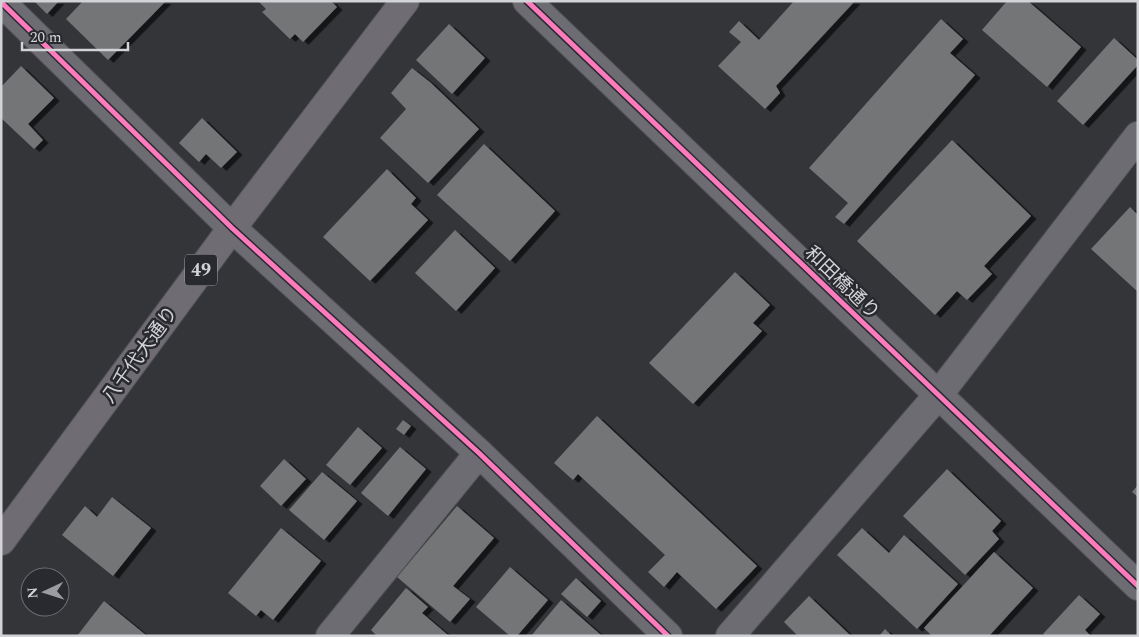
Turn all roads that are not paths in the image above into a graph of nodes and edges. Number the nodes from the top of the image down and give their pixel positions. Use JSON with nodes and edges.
{"nodes":[{"id":1,"x":405,"y":1,"type":"edge"},
{"id":2,"x":527,"y":1,"type":"edge"},
{"id":3,"x":1,"y":2,"type":"edge"},
{"id":4,"x":1138,"y":136,"type":"edge"},
{"id":5,"x":232,"y":228,"type":"junction"},
{"id":6,"x":939,"y":394,"type":"junction"},
{"id":7,"x":478,"y":453,"type":"junction"},
{"id":8,"x":1,"y":541,"type":"edge"},
{"id":9,"x":1138,"y":586,"type":"edge"},
{"id":10,"x":330,"y":636,"type":"edge"},
{"id":11,"x":668,"y":636,"type":"edge"},
{"id":12,"x":730,"y":636,"type":"edge"}],
"edges":[{"from":1,"to":5,"type":"main road","name":"八千代大通り","number":"49"},
{"from":2,"to":6,"type":"street","name":"和田橋通り"},
{"from":3,"to":5,"type":"street"},
{"from":4,"to":6,"type":"street"},
{"from":5,"to":7,"type":"street"},
{"from":5,"to":8,"type":"main road","name":"八千代大通り","number":"49"},
{"from":6,"to":9,"type":"street","name":"和田橋通り"},
{"from":6,"to":12,"type":"street"},
{"from":7,"to":10,"type":"street"},
{"from":7,"to":11,"type":"street"}]}
